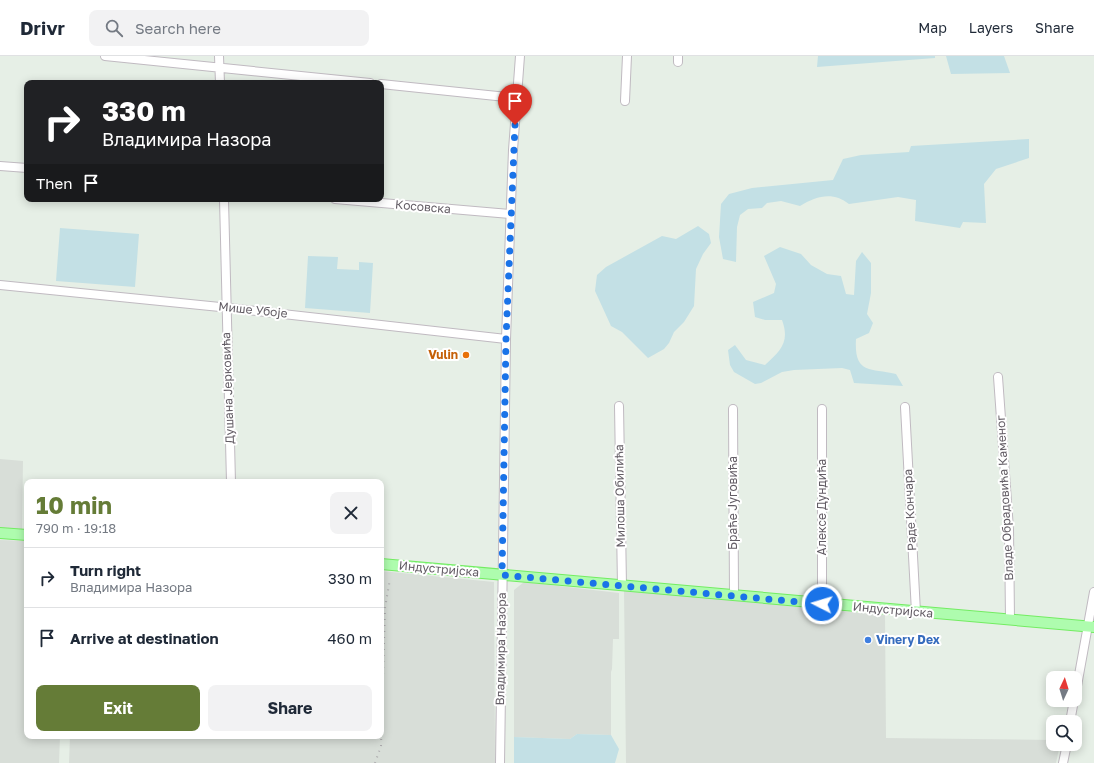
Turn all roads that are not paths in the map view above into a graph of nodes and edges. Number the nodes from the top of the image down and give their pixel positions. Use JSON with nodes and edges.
{"nodes":[{"id":1,"x":105,"y":56,"type":"edge"},
{"id":2,"x":219,"y":56,"type":"edge"},
{"id":3,"x":520,"y":56,"type":"edge"},
{"id":4,"x":627,"y":56,"type":"edge"},
{"id":5,"x":220,"y":68,"type":"junction"},
{"id":6,"x":220,"y":80,"type":"edge"},
{"id":7,"x":340,"y":80,"type":"edge"},
{"id":8,"x":384,"y":84,"type":"edge"},
{"id":9,"x":516,"y":98,"type":"junction"},
{"id":10,"x":625,"y":101,"type":"dead end"},
{"id":11,"x":0,"y":166,"type":"edge"},
{"id":12,"x":24,"y":168,"type":"edge"},
{"id":13,"x":224,"y":202,"type":"edge"},
{"id":14,"x":370,"y":202,"type":"edge"},
{"id":15,"x":510,"y":214,"type":"junction"},
{"id":16,"x":0,"y":285,"type":"edge"},
{"id":17,"x":226,"y":307,"type":"junction"},
{"id":18,"x":506,"y":339,"type":"junction"},
{"id":19,"x":998,"y":377,"type":"dead end"},
{"id":20,"x":619,"y":406,"type":"dead end"},
{"id":21,"x":905,"y":408,"type":"dead end"},
{"id":22,"x":733,"y":409,"type":"dead end"},
{"id":23,"x":822,"y":409,"type":"dead end"},
{"id":24,"x":231,"y":479,"type":"edge"},
{"id":25,"x":0,"y":533,"type":"edge"},
{"id":26,"x":24,"y":535,"type":"edge"},
{"id":27,"x":384,"y":564,"type":"edge"},
{"id":28,"x":502,"y":575,"type":"junction"},
{"id":29,"x":622,"y":586,"type":"junction"},
{"id":30,"x":1094,"y":592,"type":"edge"},
{"id":31,"x":734,"y":596,"type":"junction"},
{"id":32,"x":822,"y":604,"type":"junction"},
{"id":33,"x":916,"y":612,"type":"junction"},
{"id":34,"x":1010,"y":620,"type":"junction"},
{"id":35,"x":1091,"y":627,"type":"edge"},
{"id":36,"x":1081,"y":671,"type":"edge"},
{"id":37,"x":1066,"y":751,"type":"edge"},
{"id":38,"x":500,"y":763,"type":"edge"},
{"id":39,"x":1064,"y":763,"type":"edge"}],
"edges":[{"from":1,"to":5,"type":"street"},
{"from":2,"to":5,"type":"street"},
{"from":3,"to":9,"type":"street","name":"Владимира Назора"},
{"from":4,"to":10,"type":"street"},
{"from":5,"to":6,"type":"street"},
{"from":5,"to":7,"type":"street"},
{"from":8,"to":9,"type":"street"},
{"from":9,"to":15,"type":"street","name":"Владимира Назора"},
{"from":11,"to":12,"type":"street"},
{"from":13,"to":17,"type":"street","name":"Душана Јерковића"},
{"from":14,"to":15,"type":"street","name":"Косовска"},
{"from":15,"to":18,"type":"street","name":"Владимира Назора"},
{"from":16,"to":17,"type":"street","name":"Мише Убоје"},
{"from":17,"to":18,"type":"street","name":"Мише Убоје"},
{"from":17,"to":24,"type":"street","name":"Душана Јерковића"},
{"from":18,"to":28,"type":"street","name":"Владимира Назора"},
{"from":19,"to":34,"type":"street","name":"Владе Обрадовића Каменог"},
{"from":20,"to":29,"type":"street","name":"Милоша Обилића"},
{"from":21,"to":33,"type":"street","name":"Раде Кончара"},
{"from":22,"to":31,"type":"street","name":"Браће Југовића"},
{"from":23,"to":32,"type":"street","name":"Алексе Дундића"},
{"from":25,"to":26,"type":"main road"},
{"from":27,"to":28,"type":"main road","name":"Индустријска"},
{"from":28,"to":29,"type":"main road","name":"Индустријска"},
{"from":28,"to":38,"type":"street","name":"Владимира Назора"},
{"from":29,"to":31,"type":"main road","name":"Индустријска"},
{"from":30,"to":35,"type":"street"},
{"from":31,"to":32,"type":"main road","name":"Индустријска"},
{"from":32,"to":33,"type":"main road","name":"Индустријска"},
{"from":33,"to":34,"type":"main road","name":"Индустријска"},
{"from":34,"to":35,"type":"main road","name":"Индустријска"},
{"from":35,"to":36,"type":"street"},
{"from":37,"to":39,"type":"street"}]}
